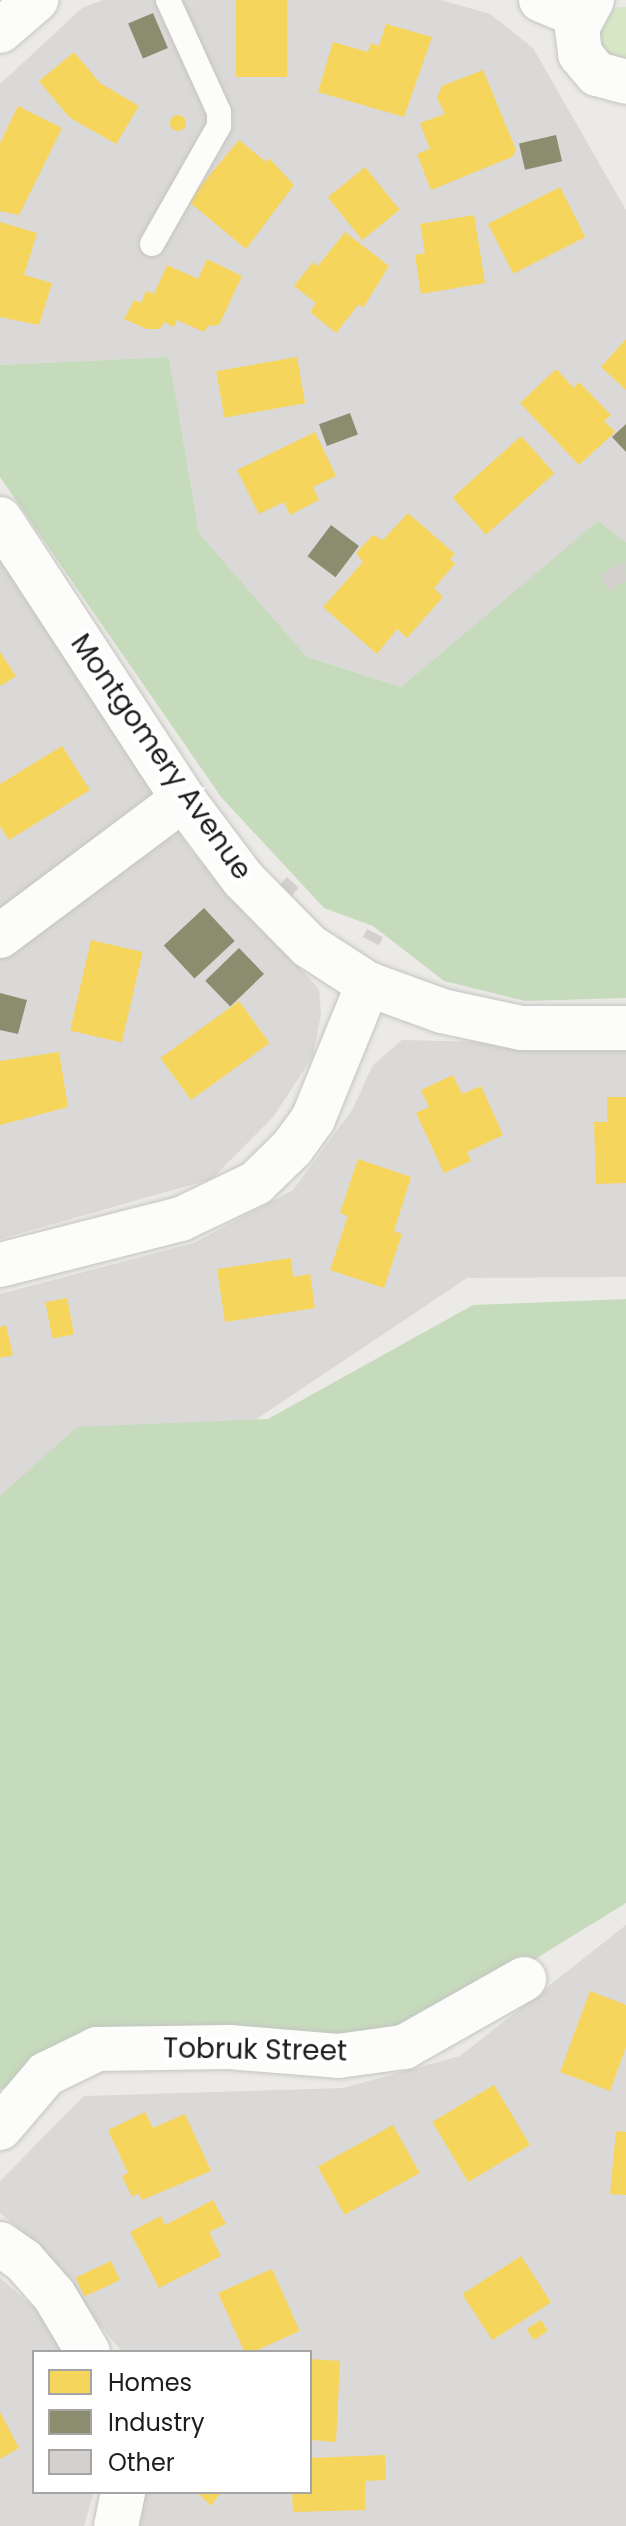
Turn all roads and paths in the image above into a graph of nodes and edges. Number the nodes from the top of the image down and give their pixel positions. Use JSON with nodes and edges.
{"nodes":[{"id":1,"x":36,"y":0,"type":"edge"},
{"id":2,"x":168,"y":0,"type":"edge"},
{"id":3,"x":571,"y":5,"type":"edge"},
{"id":4,"x":0,"y":31,"type":"edge"},
{"id":5,"x":624,"y":90,"type":"edge"},
{"id":6,"x":152,"y":244,"type":"dead end"},
{"id":7,"x":0,"y":519,"type":"edge"},
{"id":8,"x":183,"y":799,"type":"junction"},
{"id":9,"x":0,"y":936,"type":"edge"},
{"id":10,"x":368,"y":984,"type":"junction"},
{"id":11,"x":626,"y":1028,"type":"edge"},
{"id":12,"x":0,"y":1265,"type":"edge"},
{"id":13,"x":524,"y":1979,"type":"dead end"},
{"id":14,"x":0,"y":2128,"type":"edge"},
{"id":15,"x":0,"y":2244,"type":"edge"},
{"id":16,"x":87,"y":2350,"type":"edge"},
{"id":17,"x":123,"y":2494,"type":"edge"},
{"id":18,"x":116,"y":2526,"type":"edge"}],
"edges":[{"from":1,"to":4,"type":"street"},
{"from":2,"to":6,"type":"lane"},
{"from":3,"to":5,"type":"street"},
{"from":7,"to":8,"type":"street","name":"Montgomery Avenue"},
{"from":8,"to":9,"type":"street"},
{"from":8,"to":10,"type":"street","name":"Montgomery Avenue"},
{"from":10,"to":11,"type":"street","name":"Montgomery Avenue"},
{"from":10,"to":12,"type":"street"},
{"from":13,"to":14,"type":"street","name":"Tobruk Street"},
{"from":15,"to":16,"type":"street"},
{"from":17,"to":18,"type":"street"}]}
